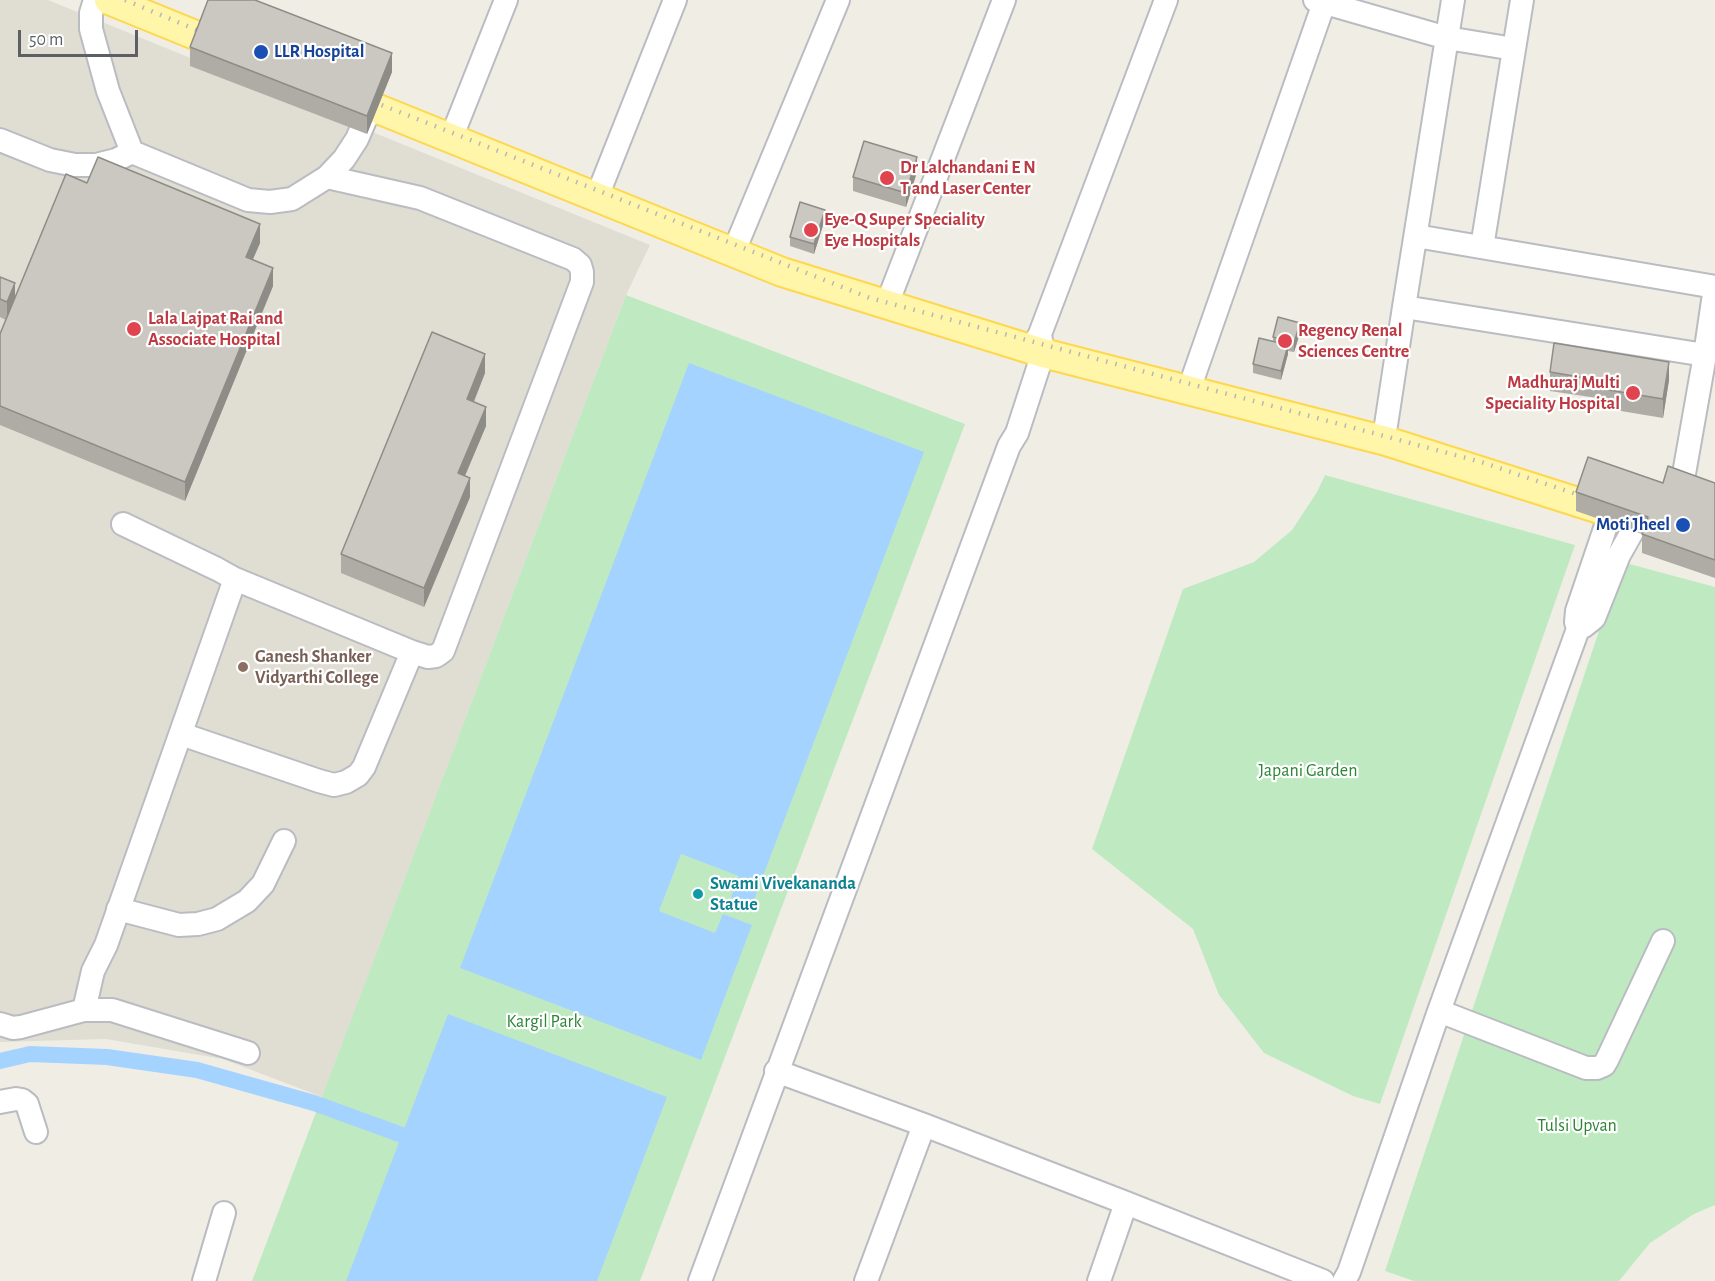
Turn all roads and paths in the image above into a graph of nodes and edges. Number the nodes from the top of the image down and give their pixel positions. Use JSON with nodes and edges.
{"nodes":[{"id":1,"x":95,"y":0,"type":"edge"},
{"id":2,"x":109,"y":0,"type":"edge"},
{"id":3,"x":143,"y":0,"type":"edge"},
{"id":4,"x":506,"y":0,"type":"edge"},
{"id":5,"x":675,"y":0,"type":"edge"},
{"id":6,"x":838,"y":0,"type":"edge"},
{"id":7,"x":1004,"y":0,"type":"edge"},
{"id":8,"x":1166,"y":0,"type":"edge"},
{"id":9,"x":1453,"y":0,"type":"edge"},
{"id":10,"x":1522,"y":0,"type":"edge"},
{"id":11,"x":1321,"y":1,"type":"edge"},
{"id":12,"x":1447,"y":38,"type":"junction"},
{"id":13,"x":1514,"y":49,"type":"junction"},
{"id":14,"x":371,"y":106,"type":"junction"},
{"id":15,"x":456,"y":126,"type":"junction"},
{"id":16,"x":0,"y":140,"type":"edge"},
{"id":17,"x":132,"y":152,"type":"junction"},
{"id":18,"x":542,"y":167,"type":"junction"},
{"id":19,"x":327,"y":177,"type":"junction"},
{"id":20,"x":602,"y":184,"type":"junction"},
{"id":21,"x":1416,"y":236,"type":"junction"},
{"id":22,"x":739,"y":239,"type":"junction"},
{"id":23,"x":1482,"y":247,"type":"junction"},
{"id":24,"x":1715,"y":287,"type":"edge"},
{"id":25,"x":892,"y":291,"type":"junction"},
{"id":26,"x":1404,"y":307,"type":"junction"},
{"id":27,"x":1038,"y":346,"type":"junction"},
{"id":28,"x":1705,"y":355,"type":"junction"},
{"id":29,"x":1194,"y":375,"type":"junction"},
{"id":30,"x":1386,"y":425,"type":"junction"},
{"id":31,"x":1614,"y":503,"type":"junction"},
{"id":32,"x":1669,"y":523,"type":"junction"},
{"id":33,"x":123,"y":524,"type":"dead end"},
{"id":34,"x":235,"y":579,"type":"junction"},
{"id":35,"x":1578,"y":629,"type":"junction"},
{"id":36,"x":412,"y":652,"type":"junction"},
{"id":37,"x":180,"y":734,"type":"junction"},
{"id":38,"x":284,"y":842,"type":"dead end"},
{"id":39,"x":118,"y":909,"type":"junction"},
{"id":40,"x":1663,"y":941,"type":"dead end"},
{"id":41,"x":84,"y":1010,"type":"junction"},
{"id":42,"x":1439,"y":1011,"type":"junction"},
{"id":43,"x":0,"y":1024,"type":"edge"},
{"id":44,"x":249,"y":1053,"type":"dead end"},
{"id":45,"x":776,"y":1071,"type":"junction"},
{"id":46,"x":0,"y":1102,"type":"edge"},
{"id":47,"x":924,"y":1125,"type":"junction"},
{"id":48,"x":36,"y":1132,"type":"dead end"},
{"id":49,"x":1126,"y":1203,"type":"junction"},
{"id":50,"x":224,"y":1213,"type":"dead end"},
{"id":51,"x":204,"y":1281,"type":"edge"},
{"id":52,"x":700,"y":1281,"type":"edge"},
{"id":53,"x":866,"y":1281,"type":"edge"},
{"id":54,"x":1099,"y":1281,"type":"edge"},
{"id":55,"x":1323,"y":1281,"type":"edge"},
{"id":56,"x":1344,"y":1281,"type":"edge"}],
"edges":[{"from":1,"to":17,"type":"street"},
{"from":2,"to":3,"type":"main road"},
{"from":4,"to":15,"type":"street"},
{"from":5,"to":20,"type":"street"},
{"from":6,"to":22,"type":"street"},
{"from":7,"to":25,"type":"street"},
{"from":8,"to":27,"type":"street"},
{"from":9,"to":12,"type":"street"},
{"from":10,"to":13,"type":"street"},
{"from":11,"to":12,"type":"street"},
{"from":11,"to":29,"type":"street"},
{"from":12,"to":13,"type":"street"},
{"from":12,"to":21,"type":"street"},
{"from":13,"to":23,"type":"street"},
{"from":14,"to":15,"type":"main road"},
{"from":14,"to":18,"type":"main road"},
{"from":14,"to":19,"type":"street"},
{"from":15,"to":18,"type":"main road"},
{"from":16,"to":17,"type":"street"},
{"from":17,"to":19,"type":"street"},
{"from":18,"to":20,"type":"main road"},
{"from":18,"to":27,"type":"main road"},
{"from":19,"to":36,"type":"street"},
{"from":20,"to":22,"type":"main road"},
{"from":21,"to":23,"type":"street"},
{"from":21,"to":26,"type":"street"},
{"from":22,"to":25,"type":"main road"},
{"from":23,"to":24,"type":"street"},
{"from":24,"to":28,"type":"street"},
{"from":25,"to":27,"type":"main road"},
{"from":26,"to":28,"type":"street"},
{"from":26,"to":30,"type":"street"},
{"from":27,"to":29,"type":"main road"},
{"from":27,"to":31,"type":"main road"},
{"from":27,"to":45,"type":"street"},
{"from":28,"to":32,"type":"street"},
{"from":29,"to":30,"type":"main road"},
{"from":30,"to":31,"type":"main road"},
{"from":31,"to":32,"type":"main road"},
{"from":31,"to":32,"type":"main road"},
{"from":31,"to":35,"type":"street"},
{"from":32,"to":35,"type":"street"},
{"from":33,"to":34,"type":"street"},
{"from":34,"to":36,"type":"street"},
{"from":34,"to":37,"type":"street"},
{"from":35,"to":42,"type":"street"},
{"from":36,"to":37,"type":"street"},
{"from":37,"to":39,"type":"street"},
{"from":38,"to":39,"type":"street"},
{"from":39,"to":41,"type":"street"},
{"from":40,"to":42,"type":"street"},
{"from":41,"to":43,"type":"street"},
{"from":41,"to":44,"type":"street"},
{"from":42,"to":56,"type":"street"},
{"from":45,"to":47,"type":"street"},
{"from":45,"to":52,"type":"street"},
{"from":46,"to":48,"type":"street"},
{"from":47,"to":49,"type":"street"},
{"from":47,"to":53,"type":"street"},
{"from":49,"to":54,"type":"street"},
{"from":49,"to":55,"type":"street"},
{"from":50,"to":51,"type":"street"}]}
